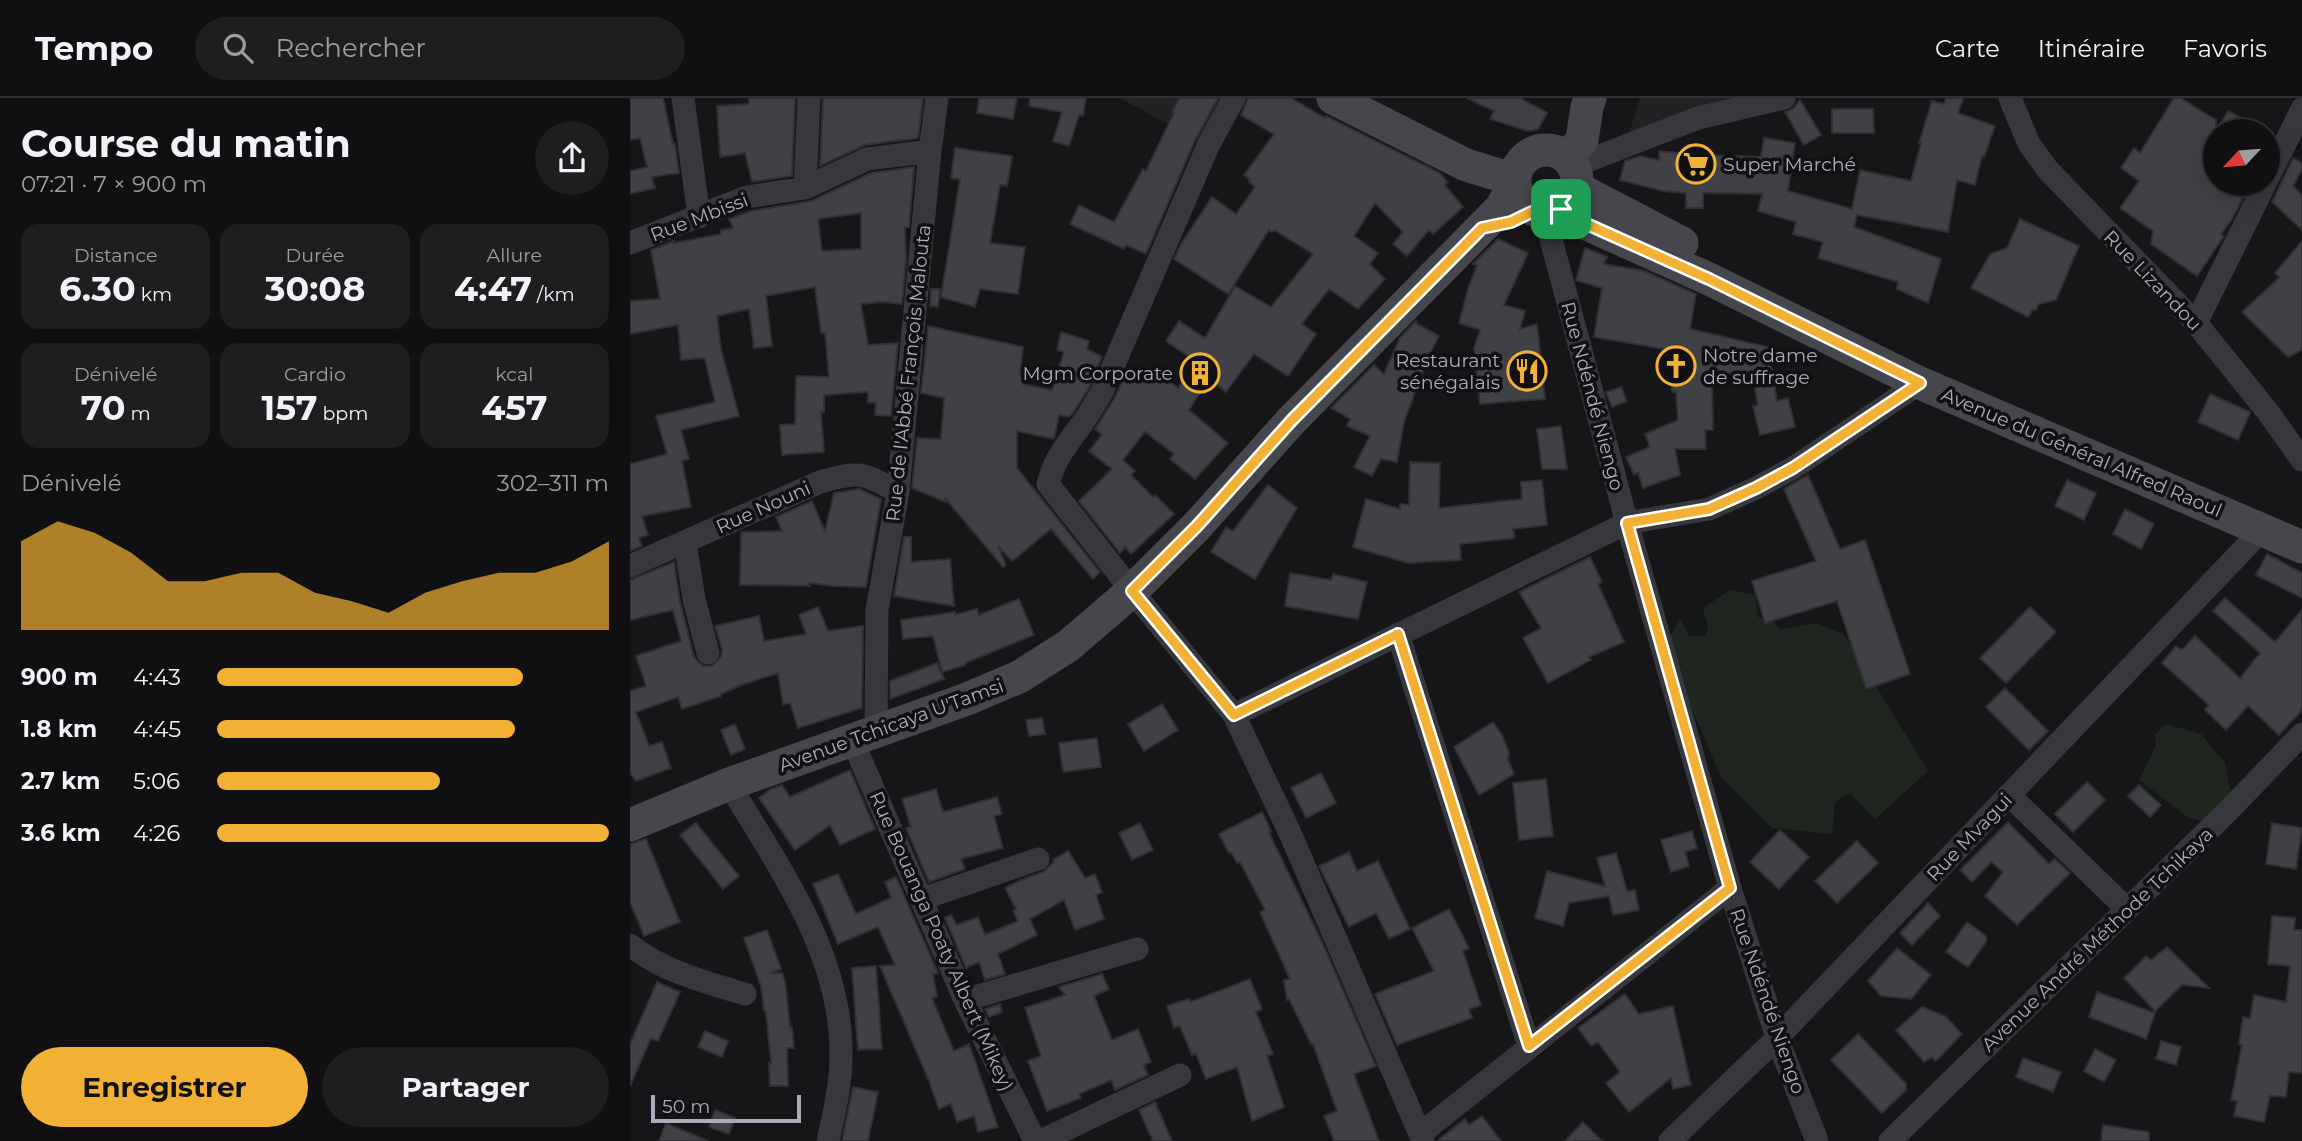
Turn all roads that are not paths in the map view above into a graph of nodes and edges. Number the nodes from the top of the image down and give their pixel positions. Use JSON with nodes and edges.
{"nodes":[{"id":1,"x":683,"y":98,"type":"edge"},
{"id":2,"x":808,"y":98,"type":"edge"},
{"id":3,"x":937,"y":98,"type":"edge"},
{"id":4,"x":1234,"y":98,"type":"edge"},
{"id":5,"x":1333,"y":98,"type":"edge"},
{"id":6,"x":1367,"y":98,"type":"edge"},
{"id":7,"x":1784,"y":98,"type":"edge"},
{"id":8,"x":2010,"y":98,"type":"edge"},
{"id":9,"x":1588,"y":102,"type":"edge"},
{"id":10,"x":2302,"y":108,"type":"edge"},
{"id":11,"x":930,"y":151,"type":"junction"},
{"id":12,"x":2280,"y":153,"type":"edge"},
{"id":13,"x":1466,"y":165,"type":"junction"},
{"id":14,"x":1545,"y":181,"type":"junction"},
{"id":15,"x":805,"y":188,"type":"junction"},
{"id":16,"x":2259,"y":196,"type":"edge"},
{"id":17,"x":698,"y":217,"type":"junction"},
{"id":18,"x":1485,"y":224,"type":"junction"},
{"id":19,"x":630,"y":243,"type":"edge"},
{"id":20,"x":2196,"y":323,"type":"junction"},
{"id":21,"x":1920,"y":383,"type":"junction"},
{"id":22,"x":2302,"y":460,"type":"edge"},
{"id":23,"x":898,"y":492,"type":"junction"},
{"id":24,"x":1627,"y":523,"type":"junction"},
{"id":25,"x":2302,"y":525,"type":"edge"},
{"id":26,"x":2263,"y":530,"type":"junction"},
{"id":27,"x":685,"y":542,"type":"junction"},
{"id":28,"x":2302,"y":547,"type":"edge"},
{"id":29,"x":630,"y":566,"type":"edge"},
{"id":30,"x":1132,"y":591,"type":"junction"},
{"id":31,"x":1398,"y":634,"type":"junction"},
{"id":32,"x":708,"y":653,"type":"dead end"},
{"id":33,"x":1234,"y":715,"type":"junction"},
{"id":34,"x":2302,"y":734,"type":"edge"},
{"id":35,"x":864,"y":735,"type":"junction"},
{"id":36,"x":729,"y":785,"type":"junction"},
{"id":37,"x":2009,"y":795,"type":"junction"},
{"id":38,"x":630,"y":825,"type":"edge"},
{"id":39,"x":1038,"y":859,"type":"dead end"},
{"id":40,"x":1730,"y":888,"type":"junction"},
{"id":41,"x":922,"y":899,"type":"junction"},
{"id":42,"x":2127,"y":909,"type":"junction"},
{"id":43,"x":630,"y":945,"type":"edge"},
{"id":44,"x":1137,"y":948,"type":"dead end"},
{"id":45,"x":745,"y":993,"type":"dead end"},
{"id":46,"x":965,"y":1000,"type":"junction"},
{"id":47,"x":1777,"y":1038,"type":"junction"},
{"id":48,"x":1529,"y":1046,"type":"junction"},
{"id":49,"x":1180,"y":1075,"type":"dead end"},
{"id":50,"x":1422,"y":1138,"type":"edge"},
{"id":51,"x":828,"y":1141,"type":"edge"},
{"id":52,"x":1035,"y":1141,"type":"edge"},
{"id":53,"x":1041,"y":1141,"type":"edge"},
{"id":54,"x":1670,"y":1141,"type":"edge"},
{"id":55,"x":1817,"y":1141,"type":"edge"},
{"id":56,"x":1890,"y":1141,"type":"edge"}],
"edges":[{"from":1,"to":17,"type":"street"},
{"from":2,"to":15,"type":"street"},
{"from":3,"to":11,"type":"street","name":"Rue de l'Abbé François Malouta"},
{"from":4,"to":30,"type":"street"},
{"from":5,"to":13,"type":"street","name":"Avenue du Général Alfred Raoul"},
{"from":6,"to":14,"type":"street"},
{"from":7,"to":14,"type":"street"},
{"from":8,"to":20,"type":"street","name":"Rue Lizandou"},
{"from":9,"to":14,"type":"street","name":"Avenue Tchicaya U'Tamsi"},
{"from":10,"to":12,"type":"street"},
{"from":11,"to":15,"type":"street","name":"Rue Mbissi"},
{"from":11,"to":23,"type":"street","name":"Rue de l'Abbé François Malouta"},
{"from":13,"to":14,"type":"street","name":"Avenue du Général Alfred Raoul"},
{"from":13,"to":18,"type":"street"},
{"from":14,"to":18,"type":"street","name":"Avenue Tchicaya U'Tamsi"},
{"from":14,"to":21,"type":"street","name":"Avenue du Général Alfred Raoul"},
{"from":14,"to":24,"type":"street","name":"Rue Ndéndé Niengo"},
{"from":14,"to":25,"type":"street","name":"Avenue du Général Alfred Raoul"},
{"from":15,"to":17,"type":"street","name":"Rue Mbissi"},
{"from":16,"to":20,"type":"street"},
{"from":17,"to":19,"type":"street","name":"Rue Mbissi"},
{"from":18,"to":30,"type":"street","name":"Avenue Tchicaya U'Tamsi"},
{"from":20,"to":22,"type":"street","name":"Rue Lizandou"},
{"from":21,"to":24,"type":"street"},
{"from":21,"to":26,"type":"street","name":"Avenue du Général Alfred Raoul"},
{"from":23,"to":27,"type":"street","name":"Rue Nouni"},
{"from":23,"to":35,"type":"street","name":"Rue de l'Abbé François Malouta"},
{"from":24,"to":31,"type":"street"},
{"from":24,"to":40,"type":"street","name":"Rue Ndéndé Niengo"},
{"from":26,"to":28,"type":"street","name":"Avenue du Général Alfred Raoul"},
{"from":26,"to":37,"type":"street","name":"Rue Mvagui"},
{"from":27,"to":29,"type":"street","name":"Rue Nouni"},
{"from":27,"to":32,"type":"street"},
{"from":30,"to":33,"type":"street"},
{"from":30,"to":35,"type":"street","name":"Avenue Tchicaya U'Tamsi"},
{"from":31,"to":33,"type":"street"},
{"from":31,"to":48,"type":"street"},
{"from":33,"to":50,"type":"street"},
{"from":34,"to":42,"type":"street","name":"Avenue André Méthode Tchikaya"},
{"from":35,"to":36,"type":"street","name":"Avenue Tchicaya U'Tamsi"},
{"from":35,"to":41,"type":"street","name":"Rue Bouanga Poaty Albert (Mikey)"},
{"from":36,"to":38,"type":"street","name":"Avenue Tchicaya U'Tamsi"},
{"from":36,"to":51,"type":"street"},
{"from":37,"to":42,"type":"street"},
{"from":37,"to":47,"type":"street","name":"Rue Mvagui"},
{"from":39,"to":41,"type":"street"},
{"from":40,"to":47,"type":"street","name":"Rue Ndéndé Niengo"},
{"from":40,"to":48,"type":"street"},
{"from":41,"to":46,"type":"street","name":"Rue Bouanga Poaty Albert (Mikey)"},
{"from":42,"to":56,"type":"street","name":"Avenue André Méthode Tchikaya"},
{"from":43,"to":45,"type":"street"},
{"from":44,"to":46,"type":"street"},
{"from":46,"to":52,"type":"street","name":"Rue Bouanga Poaty Albert (Mikey)"},
{"from":47,"to":54,"type":"street","name":"Rue Mvagui"},
{"from":47,"to":55,"type":"street","name":"Rue Ndéndé Niengo"},
{"from":48,"to":50,"type":"street"},
{"from":49,"to":53,"type":"street"}]}
